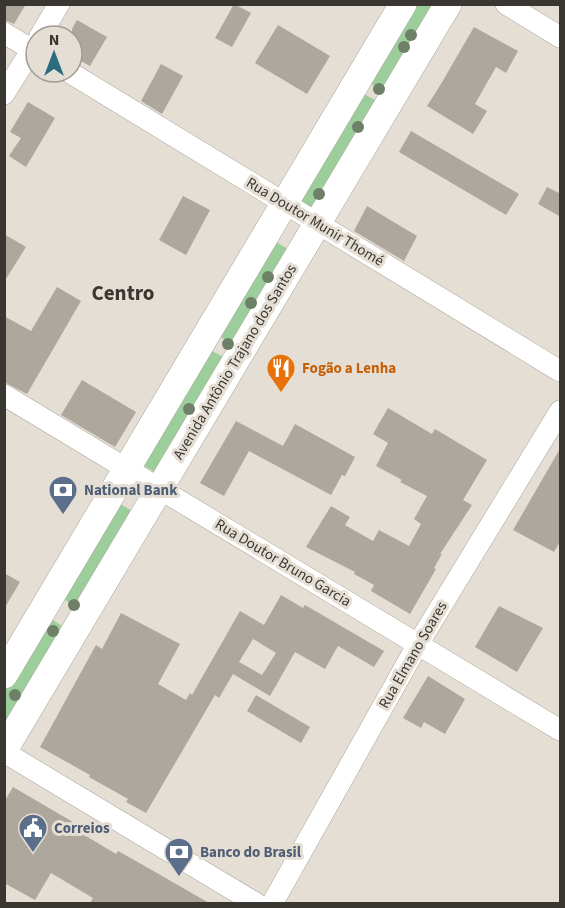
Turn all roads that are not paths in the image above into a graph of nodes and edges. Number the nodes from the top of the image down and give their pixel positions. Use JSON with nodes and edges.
{"nodes":[{"id":1,"x":59,"y":4,"type":"edge"},
{"id":2,"x":403,"y":4,"type":"edge"},
{"id":3,"x":448,"y":4,"type":"edge"},
{"id":4,"x":506,"y":4,"type":"edge"},
{"id":5,"x":48,"y":24,"type":"edge"},
{"id":6,"x":4,"y":33,"type":"edge"},
{"id":7,"x":561,"y":37,"type":"edge"},
{"id":8,"x":24,"y":40,"type":"edge"},
{"id":9,"x":24,"y":63,"type":"edge"},
{"id":10,"x":84,"y":81,"type":"edge"},
{"id":11,"x":355,"y":85,"type":"junction"},
{"id":12,"x":4,"y":94,"type":"edge"},
{"id":13,"x":389,"y":103,"type":"junction"},
{"id":14,"x":285,"y":204,"type":"junction"},
{"id":15,"x":318,"y":223,"type":"junction"},
{"id":16,"x":206,"y":336,"type":"junction"},
{"id":17,"x":240,"y":354,"type":"junction"},
{"id":18,"x":561,"y":371,"type":"edge"},
{"id":19,"x":4,"y":395,"type":"edge"},
{"id":20,"x":561,"y":411,"type":"edge"},
{"id":21,"x":127,"y":469,"type":"junction"},
{"id":22,"x":160,"y":489,"type":"junction"},
{"id":23,"x":47,"y":603,"type":"junction"},
{"id":24,"x":79,"y":624,"type":"junction"},
{"id":25,"x":418,"y":644,"type":"junction"},
{"id":26,"x":4,"y":675,"type":"edge"},
{"id":27,"x":561,"y":730,"type":"edge"},
{"id":28,"x":4,"y":751,"type":"edge"},
{"id":29,"x":257,"y":903,"type":"edge"},
{"id":30,"x":272,"y":903,"type":"edge"}],
"edges":[{"from":1,"to":5,"type":"street"},
{"from":2,"to":11,"type":"main road"},
{"from":3,"to":13,"type":"main road","name":"Avenida Antônio Trajano dos Santos"},
{"from":4,"to":7,"type":"street"},
{"from":6,"to":8,"type":"street"},
{"from":9,"to":12,"type":"street"},
{"from":10,"to":14,"type":"street","name":"Rua Doutor Munir Thomé"},
{"from":11,"to":13,"type":"main road"},
{"from":11,"to":14,"type":"main road"},
{"from":13,"to":15,"type":"main road","name":"Avenida Antônio Trajano dos Santos"},
{"from":14,"to":15,"type":"street","name":"Rua Doutor Munir Thomé"},
{"from":14,"to":16,"type":"main road"},
{"from":15,"to":17,"type":"main road","name":"Avenida Antônio Trajano dos Santos"},
{"from":15,"to":18,"type":"street","name":"Rua Doutor Munir Thomé"},
{"from":16,"to":17,"type":"main road"},
{"from":16,"to":21,"type":"main road"},
{"from":17,"to":22,"type":"main road","name":"Avenida Antônio Trajano dos Santos"},
{"from":19,"to":21,"type":"street","name":"Rua Doutor Bruno Garcia"},
{"from":20,"to":25,"type":"street","name":"Rua Elmano Soares"},
{"from":21,"to":22,"type":"street","name":"Rua Doutor Bruno Garcia"},
{"from":21,"to":23,"type":"main road"},
{"from":22,"to":24,"type":"main road","name":"Avenida Antônio Trajano dos Santos"},
{"from":22,"to":25,"type":"street","name":"Rua Doutor Bruno Garcia"},
{"from":23,"to":24,"type":"main road"},
{"from":23,"to":26,"type":"main road"},
{"from":24,"to":28,"type":"main road","name":"Avenida Antônio Trajano dos Santos"},
{"from":25,"to":27,"type":"street","name":"Rua Doutor Bruno Garcia"},
{"from":25,"to":30,"type":"street","name":"Rua Elmano Soares"},
{"from":28,"to":29,"type":"street"}]}
